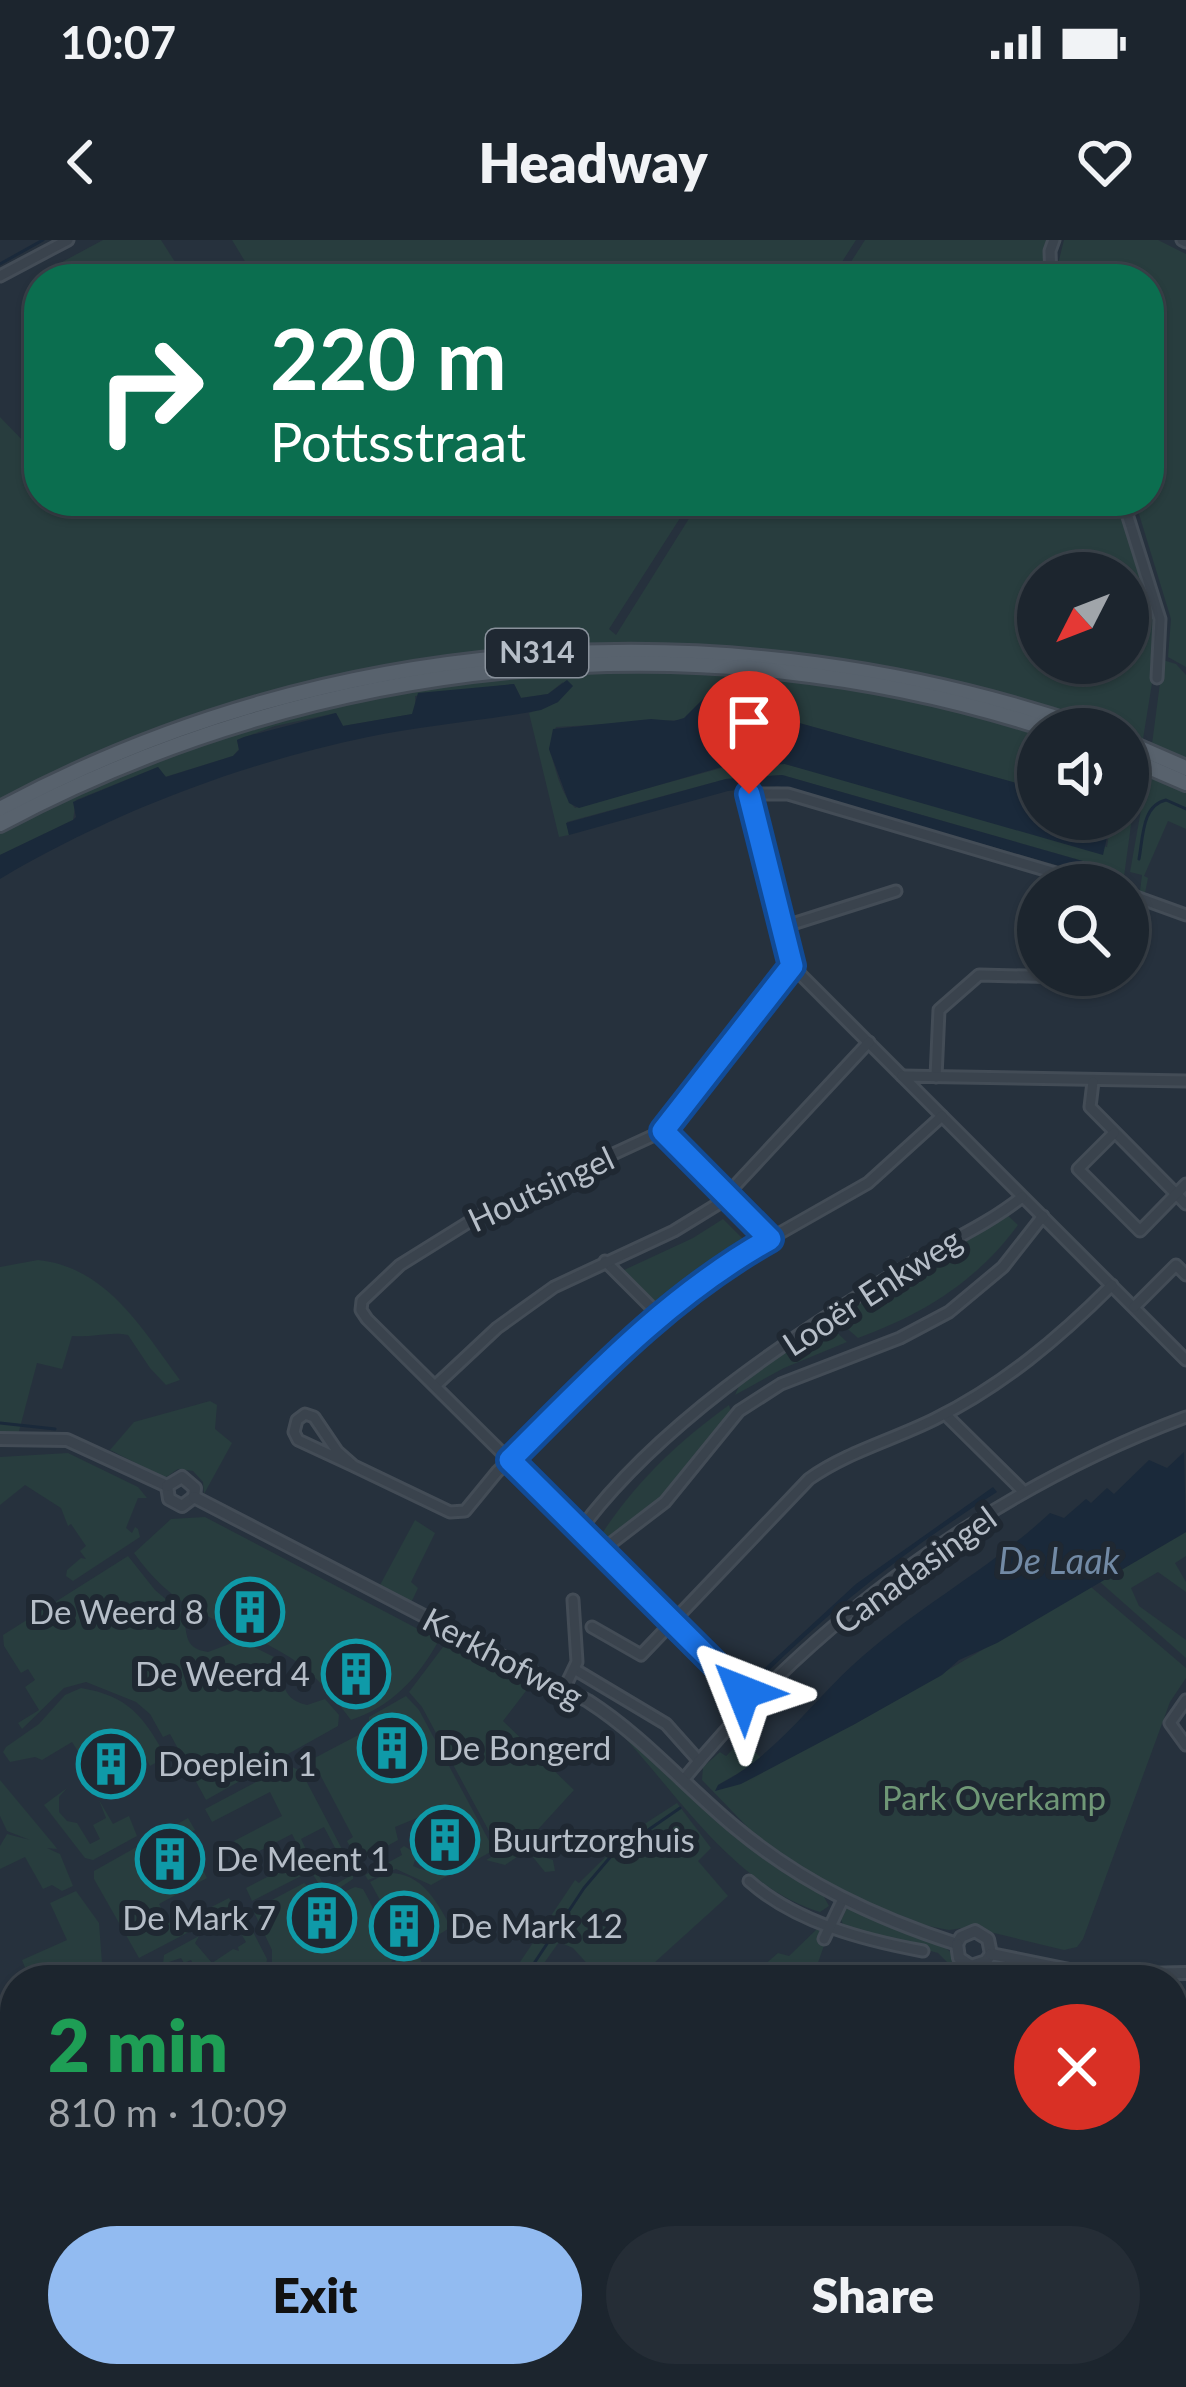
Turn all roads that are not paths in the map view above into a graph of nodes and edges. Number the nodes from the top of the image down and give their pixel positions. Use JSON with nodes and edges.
{"nodes":[{"id":1,"x":68,"y":240,"type":"edge"},
{"id":2,"x":0,"y":276,"type":"edge"},
{"id":3,"x":1128,"y":516,"type":"edge"},
{"id":4,"x":1156,"y":678,"type":"dead end"},
{"id":5,"x":1021,"y":708,"type":"edge"},
{"id":6,"x":1017,"y":720,"type":"edge"},
{"id":7,"x":1149,"y":760,"type":"edge"},
{"id":8,"x":1155,"y":762,"type":"junction"},
{"id":9,"x":1186,"y":768,"type":"edge"},
{"id":10,"x":1186,"y":783,"type":"edge"},
{"id":11,"x":0,"y":808,"type":"edge"},
{"id":12,"x":0,"y":824,"type":"edge"},
{"id":13,"x":1025,"y":864,"type":"edge"},
{"id":14,"x":896,"y":891,"type":"dead end"},
{"id":15,"x":1149,"y":902,"type":"edge"},
{"id":16,"x":1186,"y":915,"type":"edge"},
{"id":17,"x":783,"y":927,"type":"junction"},
{"id":18,"x":792,"y":966,"type":"junction"},
{"id":19,"x":1017,"y":976,"type":"edge"},
{"id":20,"x":868,"y":1042,"type":"junction"},
{"id":21,"x":902,"y":1076,"type":"junction"},
{"id":22,"x":936,"y":1077,"type":"junction"},
{"id":23,"x":1186,"y":1081,"type":"edge"},
{"id":24,"x":1093,"y":1082,"type":"junction"},
{"id":25,"x":942,"y":1116,"type":"junction"},
{"id":26,"x":663,"y":1131,"type":"junction"},
{"id":27,"x":1114,"y":1132,"type":"junction"},
{"id":28,"x":1186,"y":1184,"type":"edge"},
{"id":29,"x":1176,"y":1194,"type":"junction"},
{"id":30,"x":1022,"y":1197,"type":"junction"},
{"id":31,"x":723,"y":1200,"type":"junction"},
{"id":32,"x":1186,"y":1204,"type":"edge"},
{"id":33,"x":1042,"y":1216,"type":"junction"},
{"id":34,"x":770,"y":1239,"type":"junction"},
{"id":35,"x":605,"y":1261,"type":"junction"},
{"id":36,"x":1186,"y":1275,"type":"edge"},
{"id":37,"x":1112,"y":1285,"type":"junction"},
{"id":38,"x":1134,"y":1307,"type":"junction"},
{"id":39,"x":659,"y":1315,"type":"junction"},
{"id":40,"x":1186,"y":1360,"type":"edge"},
{"id":41,"x":435,"y":1386,"type":"junction"},
{"id":42,"x":725,"y":1392,"type":"junction"},
{"id":43,"x":740,"y":1411,"type":"junction"},
{"id":44,"x":940,"y":1417,"type":"junction"},
{"id":45,"x":1186,"y":1418,"type":"edge"},
{"id":46,"x":0,"y":1439,"type":"edge"},
{"id":47,"x":510,"y":1460,"type":"junction"},
{"id":48,"x":354,"y":1466,"type":"junction"},
{"id":49,"x":167,"y":1486,"type":"junction"},
{"id":50,"x":1024,"y":1492,"type":"junction"},
{"id":51,"x":194,"y":1497,"type":"junction"},
{"id":52,"x":580,"y":1530,"type":"junction"},
{"id":53,"x":602,"y":1551,"type":"junction"},
{"id":54,"x":573,"y":1600,"type":"dead end"},
{"id":55,"x":673,"y":1622,"type":"junction"},
{"id":56,"x":592,"y":1627,"type":"dead end"},
{"id":57,"x":574,"y":1669,"type":"junction"},
{"id":58,"x":564,"y":1689,"type":"junction"},
{"id":59,"x":1186,"y":1700,"type":"edge"},
{"id":60,"x":754,"y":1704,"type":"junction"},
{"id":61,"x":1186,"y":1744,"type":"edge"},
{"id":62,"x":699,"y":1761,"type":"junction"},
{"id":63,"x":684,"y":1779,"type":"junction"},
{"id":64,"x":748,"y":1881,"type":"dead end"},
{"id":65,"x":843,"y":1899,"type":"junction"},
{"id":66,"x":830,"y":1925,"type":"junction"},
{"id":67,"x":824,"y":1939,"type":"dead end"},
{"id":68,"x":957,"y":1944,"type":"junction"},
{"id":69,"x":923,"y":1951,"type":"dead end"},
{"id":70,"x":991,"y":1954,"type":"junction"},
{"id":71,"x":970,"y":1965,"type":"edge"},
{"id":72,"x":979,"y":1965,"type":"edge"},
{"id":73,"x":1042,"y":1965,"type":"edge"}],
"edges":[{"from":1,"to":2,"type":"street"},
{"from":3,"to":4,"type":"street"},
{"from":5,"to":11,"type":"main road","number":"N314"},
{"from":6,"to":12,"type":"main road","number":"N314"},
{"from":7,"to":8,"type":"main road"},
{"from":8,"to":9,"type":"main road"},
{"from":8,"to":10,"type":"main road"},
{"from":13,"to":17,"type":"street"},
{"from":14,"to":17,"type":"street"},
{"from":15,"to":16,"type":"street"},
{"from":17,"to":18,"type":"street"},
{"from":18,"to":20,"type":"street"},
{"from":18,"to":26,"type":"street","name":"Houtsingel"},
{"from":19,"to":22,"type":"street"},
{"from":20,"to":21,"type":"street"},
{"from":20,"to":31,"type":"street"},
{"from":21,"to":22,"type":"street"},
{"from":21,"to":25,"type":"street"},
{"from":22,"to":24,"type":"street"},
{"from":23,"to":24,"type":"street"},
{"from":24,"to":27,"type":"street"},
{"from":25,"to":30,"type":"street"},
{"from":25,"to":34,"type":"street"},
{"from":26,"to":31,"type":"street"},
{"from":26,"to":41,"type":"street","name":"Houtsingel"},
{"from":27,"to":29,"type":"street"},
{"from":27,"to":29,"type":"street"},
{"from":28,"to":29,"type":"street"},
{"from":29,"to":32,"type":"street"},
{"from":30,"to":33,"type":"street"},
{"from":30,"to":42,"type":"street","name":"Looër Enkweg"},
{"from":31,"to":34,"type":"street"},
{"from":31,"to":35,"type":"street"},
{"from":33,"to":37,"type":"street"},
{"from":33,"to":43,"type":"street","name":"Looër Enkweg"},
{"from":34,"to":39,"type":"street"},
{"from":35,"to":39,"type":"street"},
{"from":35,"to":41,"type":"street"},
{"from":36,"to":38,"type":"street"},
{"from":37,"to":38,"type":"street"},
{"from":37,"to":44,"type":"street"},
{"from":38,"to":40,"type":"street"},
{"from":39,"to":47,"type":"street"},
{"from":41,"to":47,"type":"street"},
{"from":42,"to":43,"type":"street"},
{"from":42,"to":52,"type":"street","name":"Looër Enkweg"},
{"from":43,"to":53,"type":"street","name":"Looër Enkweg"},
{"from":44,"to":50,"type":"street"},
{"from":44,"to":55,"type":"street"},
{"from":45,"to":50,"type":"street","name":"Canadasingel"},
{"from":46,"to":49,"type":"street"},
{"from":47,"to":48,"type":"street"},
{"from":47,"to":52,"type":"street"},
{"from":48,"to":48,"type":"street"},
{"from":49,"to":51,"type":"street"},
{"from":49,"to":51,"type":"street"},
{"from":50,"to":60,"type":"street","name":"Canadasingel"},
{"from":51,"to":58,"type":"street","name":"Kerkhofweg"},
{"from":52,"to":53,"type":"street"},
{"from":53,"to":55,"type":"street"},
{"from":54,"to":57,"type":"street"},
{"from":55,"to":56,"type":"street"},
{"from":55,"to":60,"type":"street"},
{"from":57,"to":58,"type":"street"},
{"from":57,"to":62,"type":"street"},
{"from":58,"to":63,"type":"street","name":"Kerkhofweg"},
{"from":59,"to":61,"type":"street"},
{"from":60,"to":62,"type":"street","name":"Canadasingel"},
{"from":62,"to":63,"type":"street","name":"Canadasingel"},
{"from":63,"to":65,"type":"street","name":"Kerkhofweg"},
{"from":64,"to":66,"type":"street"},
{"from":65,"to":66,"type":"street"},
{"from":65,"to":68,"type":"street","name":"Kerkhofweg"},
{"from":66,"to":67,"type":"street"},
{"from":66,"to":69,"type":"street"},
{"from":68,"to":70,"type":"street"},
{"from":68,"to":71,"type":"street"},
{"from":70,"to":72,"type":"street"},
{"from":70,"to":73,"type":"street"}]}
